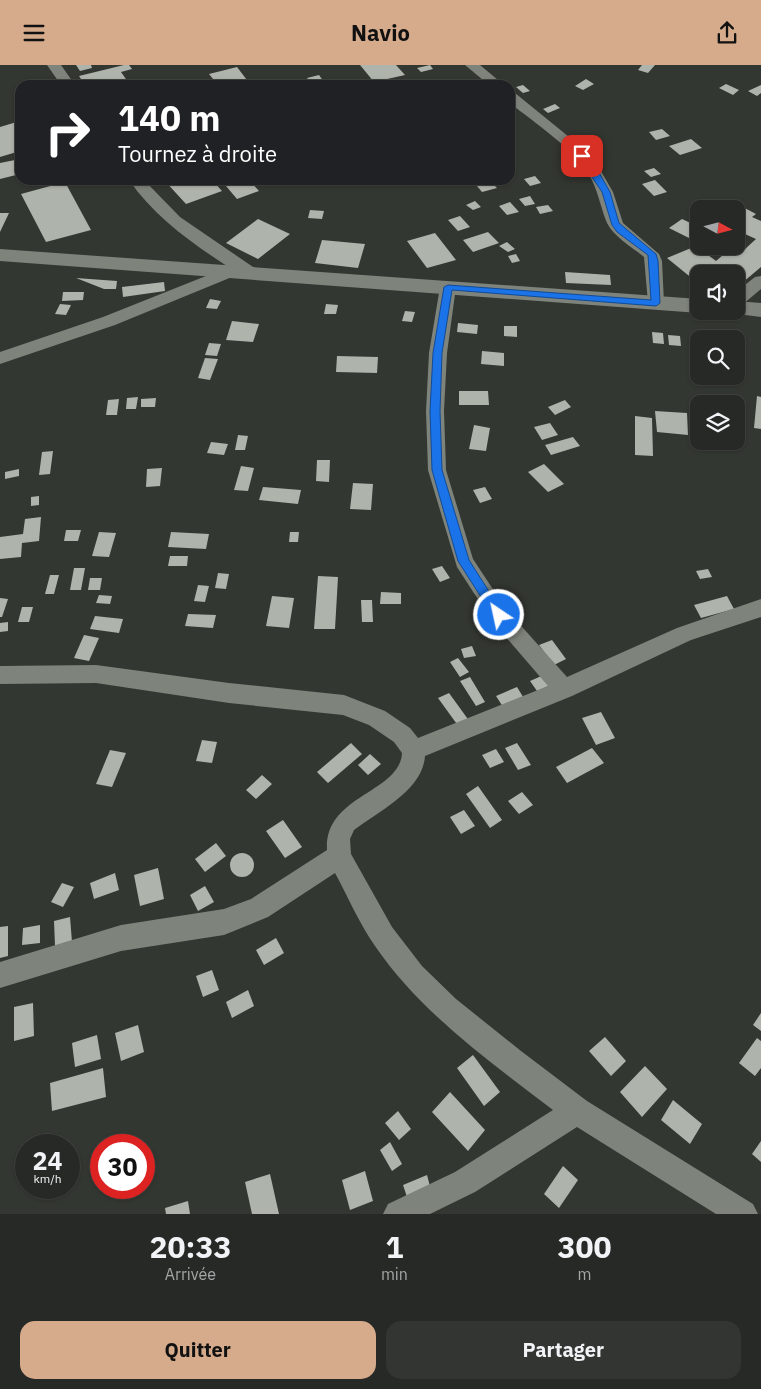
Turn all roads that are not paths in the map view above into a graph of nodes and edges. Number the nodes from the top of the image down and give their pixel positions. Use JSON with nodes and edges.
{"nodes":[{"id":1,"x":54,"y":65,"type":"edge"},
{"id":2,"x":472,"y":65,"type":"edge"},
{"id":3,"x":64,"y":80,"type":"edge"},
{"id":4,"x":491,"y":80,"type":"edge"},
{"id":5,"x":515,"y":100,"type":"edge"},
{"id":6,"x":141,"y":185,"type":"edge"},
{"id":7,"x":0,"y":255,"type":"edge"},
{"id":8,"x":226,"y":273,"type":"junction"},
{"id":9,"x":252,"y":275,"type":"junction"},
{"id":10,"x":761,"y":281,"type":"edge"},
{"id":11,"x":448,"y":287,"type":"junction"},
{"id":12,"x":745,"y":294,"type":"edge"},
{"id":13,"x":656,"y":303,"type":"junction"},
{"id":14,"x":690,"y":305,"type":"edge"},
{"id":15,"x":745,"y":309,"type":"edge"},
{"id":16,"x":761,"y":310,"type":"edge"},
{"id":17,"x":0,"y":358,"type":"edge"},
{"id":18,"x":761,"y":608,"type":"edge"},
{"id":19,"x":0,"y":675,"type":"edge"},
{"id":20,"x":564,"y":689,"type":"junction"},
{"id":21,"x":414,"y":750,"type":"junction"},
{"id":22,"x":339,"y":856,"type":"junction"},
{"id":23,"x":0,"y":975,"type":"edge"},
{"id":24,"x":577,"y":1111,"type":"junction"},
{"id":25,"x":398,"y":1214,"type":"edge"},
{"id":26,"x":743,"y":1214,"type":"edge"}],
"edges":[{"from":1,"to":3,"type":"street"},
{"from":2,"to":4,"type":"street"},
{"from":5,"to":13,"type":"street"},
{"from":6,"to":9,"type":"street"},
{"from":7,"to":8,"type":"street"},
{"from":8,"to":9,"type":"street"},
{"from":8,"to":17,"type":"street"},
{"from":9,"to":11,"type":"street"},
{"from":10,"to":12,"type":"street"},
{"from":11,"to":13,"type":"street"},
{"from":11,"to":20,"type":"street"},
{"from":13,"to":14,"type":"street"},
{"from":15,"to":16,"type":"street"},
{"from":18,"to":20,"type":"street"},
{"from":19,"to":21,"type":"street"},
{"from":20,"to":21,"type":"street"},
{"from":21,"to":22,"type":"street"},
{"from":22,"to":23,"type":"street"},
{"from":22,"to":24,"type":"street"},
{"from":24,"to":25,"type":"street"},
{"from":24,"to":26,"type":"street"}]}
